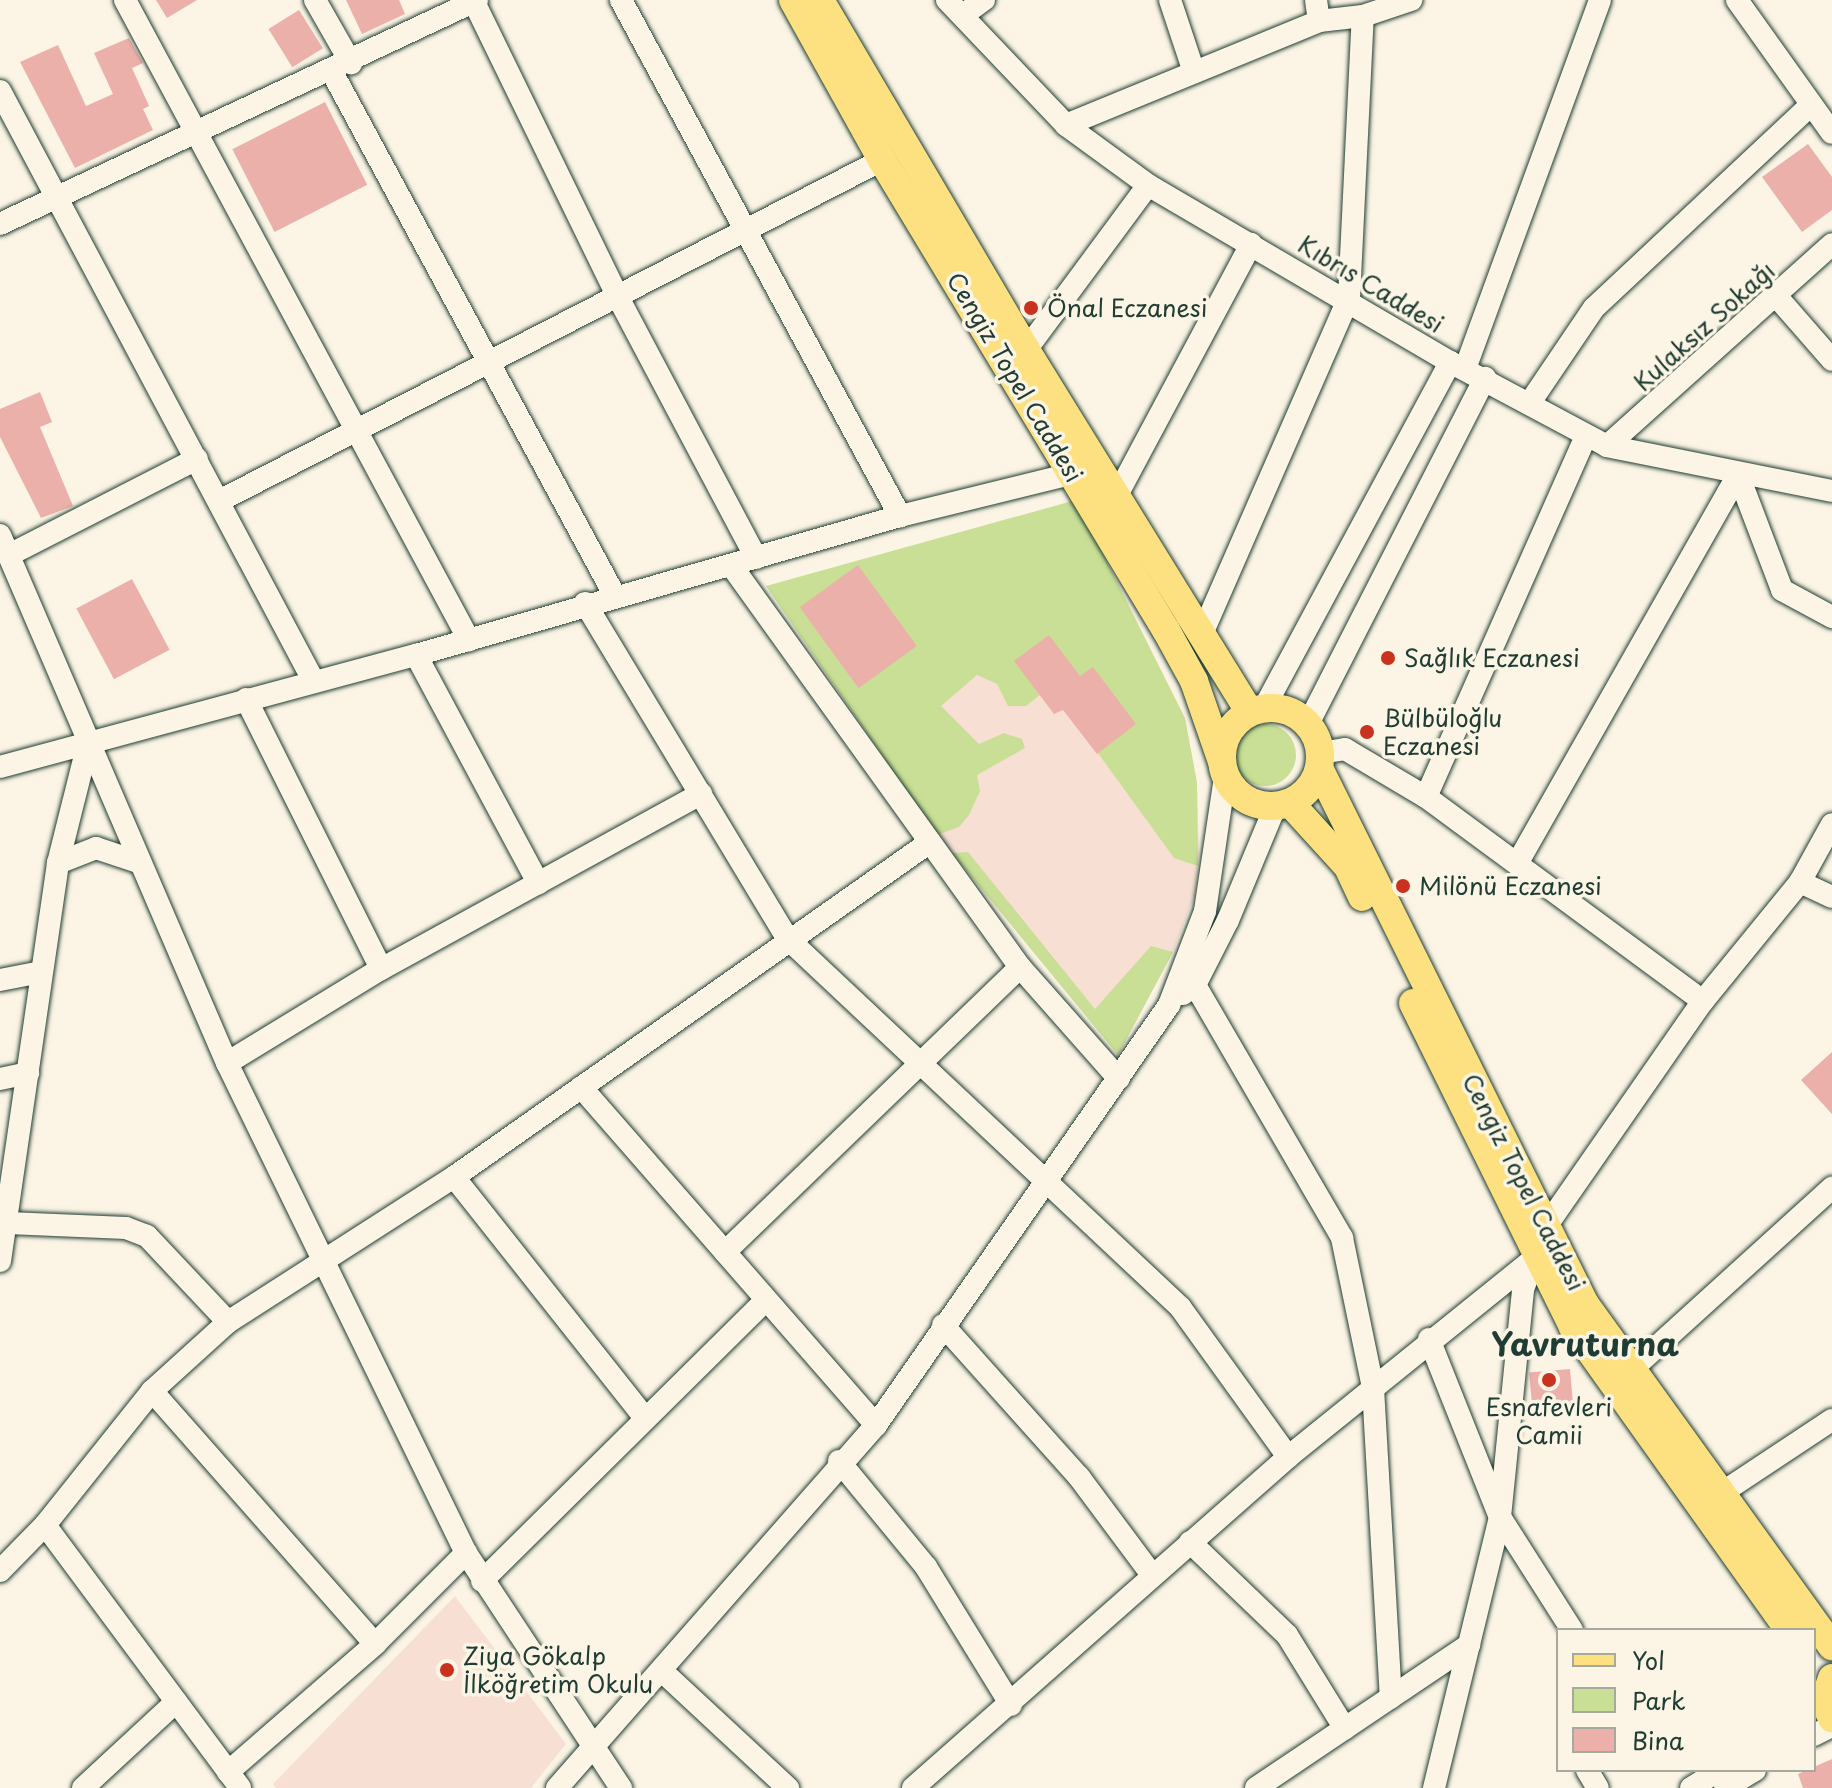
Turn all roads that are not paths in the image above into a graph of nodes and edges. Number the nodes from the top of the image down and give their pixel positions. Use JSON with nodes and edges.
{"nodes":[{"id":1,"x":125,"y":0,"type":"edge"},
{"id":2,"x":315,"y":0,"type":"edge"},
{"id":3,"x":621,"y":0,"type":"edge"},
{"id":4,"x":793,"y":0,"type":"edge"},
{"id":5,"x":820,"y":0,"type":"edge"},
{"id":6,"x":984,"y":0,"type":"edge"},
{"id":7,"x":1170,"y":0,"type":"edge"},
{"id":8,"x":1411,"y":0,"type":"edge"},
{"id":9,"x":1600,"y":0,"type":"edge"},
{"id":10,"x":1737,"y":0,"type":"edge"},
{"id":11,"x":475,"y":1,"type":"edge"},
{"id":12,"x":955,"y":8,"type":"edge"},
{"id":13,"x":1317,"y":11,"type":"edge"},
{"id":14,"x":1363,"y":16,"type":"junction"},
{"id":15,"x":341,"y":67,"type":"junction"},
{"id":16,"x":1194,"y":72,"type":"junction"},
{"id":17,"x":0,"y":91,"type":"edge"},
{"id":18,"x":1811,"y":105,"type":"junction"},
{"id":19,"x":1066,"y":125,"type":"junction"},
{"id":20,"x":196,"y":132,"type":"junction"},
{"id":21,"x":1832,"y":133,"type":"edge"},
{"id":22,"x":882,"y":160,"type":"junction"},
{"id":23,"x":1148,"y":185,"type":"junction"},
{"id":24,"x":56,"y":197,"type":"junction"},
{"id":25,"x":0,"y":224,"type":"edge"},
{"id":26,"x":750,"y":231,"type":"junction"},
{"id":27,"x":1251,"y":244,"type":"junction"},
{"id":28,"x":1832,"y":244,"type":"edge"},
{"id":29,"x":1349,"y":298,"type":"junction"},
{"id":30,"x":1778,"y":298,"type":"junction"},
{"id":31,"x":619,"y":299,"type":"junction"},
{"id":32,"x":1026,"y":350,"type":"junction"},
{"id":33,"x":1832,"y":360,"type":"edge"},
{"id":34,"x":490,"y":366,"type":"junction"},
{"id":35,"x":1466,"y":370,"type":"junction"},
{"id":36,"x":1531,"y":401,"type":"junction"},
{"id":37,"x":356,"y":435,"type":"junction"},
{"id":38,"x":1586,"y":436,"type":"junction"},
{"id":39,"x":1607,"y":446,"type":"junction"},
{"id":40,"x":197,"y":459,"type":"junction"},
{"id":41,"x":1075,"y":473,"type":"junction"},
{"id":42,"x":1738,"y":474,"type":"junction"},
{"id":43,"x":1832,"y":491,"type":"edge"},
{"id":44,"x":1116,"y":497,"type":"junction"},
{"id":45,"x":221,"y":500,"type":"junction"},
{"id":46,"x":900,"y":516,"type":"junction"},
{"id":47,"x":5,"y":545,"type":"edge"},
{"id":48,"x":756,"y":558,"type":"junction"},
{"id":49,"x":731,"y":565,"type":"junction"},
{"id":50,"x":615,"y":596,"type":"junction"},
{"id":51,"x":585,"y":603,"type":"junction"},
{"id":52,"x":1832,"y":617,"type":"edge"},
{"id":53,"x":1201,"y":636,"type":"junction"},
{"id":54,"x":469,"y":640,"type":"junction"},
{"id":55,"x":416,"y":655,"type":"junction"},
{"id":56,"x":313,"y":680,"type":"junction"},
{"id":57,"x":246,"y":699,"type":"junction"},
{"id":58,"x":1257,"y":710,"type":"junction"},
{"id":59,"x":1308,"y":724,"type":"junction"},
{"id":60,"x":88,"y":744,"type":"junction"},
{"id":61,"x":1320,"y":761,"type":"junction"},
{"id":62,"x":0,"y":767,"type":"edge"},
{"id":63,"x":1224,"y":769,"type":"junction"},
{"id":64,"x":701,"y":794,"type":"junction"},
{"id":65,"x":1426,"y":797,"type":"junction"},
{"id":66,"x":1283,"y":805,"type":"junction"},
{"id":67,"x":1832,"y":824,"type":"edge"},
{"id":68,"x":930,"y":842,"type":"junction"},
{"id":69,"x":1518,"y":862,"type":"junction"},
{"id":70,"x":58,"y":863,"type":"junction"},
{"id":71,"x":141,"y":863,"type":"junction"},
{"id":72,"x":1800,"y":882,"type":"junction"},
{"id":73,"x":538,"y":883,"type":"junction"},
{"id":74,"x":1832,"y":897,"type":"edge"},
{"id":75,"x":788,"y":939,"type":"junction"},
{"id":76,"x":1020,"y":967,"type":"junction"},
{"id":77,"x":381,"y":969,"type":"junction"},
{"id":78,"x":41,"y":972,"type":"junction"},
{"id":79,"x":0,"y":980,"type":"edge"},
{"id":80,"x":1195,"y":985,"type":"junction"},
{"id":81,"x":1703,"y":1001,"type":"junction"},
{"id":82,"x":1169,"y":1005,"type":"junction"},
{"id":83,"x":227,"y":1063,"type":"junction"},
{"id":84,"x":920,"y":1064,"type":"junction"},
{"id":85,"x":28,"y":1073,"type":"junction"},
{"id":86,"x":0,"y":1079,"type":"edge"},
{"id":87,"x":1119,"y":1079,"type":"junction"},
{"id":88,"x":581,"y":1087,"type":"junction"},
{"id":89,"x":454,"y":1177,"type":"junction"},
{"id":90,"x":1045,"y":1186,"type":"junction"},
{"id":91,"x":1832,"y":1188,"type":"edge"},
{"id":92,"x":8,"y":1223,"type":"junction"},
{"id":93,"x":1545,"y":1228,"type":"junction"},
{"id":94,"x":725,"y":1252,"type":"junction"},
{"id":95,"x":322,"y":1258,"type":"junction"},
{"id":96,"x":1535,"y":1258,"type":"junction"},
{"id":97,"x":0,"y":1261,"type":"edge"},
{"id":98,"x":764,"y":1302,"type":"junction"},
{"id":99,"x":228,"y":1322,"type":"junction"},
{"id":100,"x":943,"y":1325,"type":"junction"},
{"id":101,"x":1429,"y":1339,"type":"junction"},
{"id":102,"x":1630,"y":1371,"type":"junction"},
{"id":103,"x":1373,"y":1388,"type":"junction"},
{"id":104,"x":152,"y":1391,"type":"junction"},
{"id":105,"x":645,"y":1418,"type":"junction"},
{"id":106,"x":1832,"y":1420,"type":"edge"},
{"id":107,"x":876,"y":1425,"type":"junction"},
{"id":108,"x":1288,"y":1457,"type":"junction"},
{"id":109,"x":839,"y":1461,"type":"junction"},
{"id":110,"x":1720,"y":1494,"type":"junction"},
{"id":111,"x":1500,"y":1517,"type":"junction"},
{"id":112,"x":45,"y":1525,"type":"junction"},
{"id":113,"x":1190,"y":1542,"type":"junction"},
{"id":114,"x":466,"y":1553,"type":"junction"},
{"id":115,"x":0,"y":1571,"type":"edge"},
{"id":116,"x":1152,"y":1575,"type":"junction"},
{"id":117,"x":482,"y":1581,"type":"junction"},
{"id":118,"x":1571,"y":1628,"type":"edge"},
{"id":119,"x":1788,"y":1628,"type":"edge"},
{"id":120,"x":375,"y":1644,"type":"junction"},
{"id":121,"x":1469,"y":1645,"type":"junction"},
{"id":122,"x":1832,"y":1646,"type":"edge"},
{"id":123,"x":663,"y":1672,"type":"junction"},
{"id":124,"x":1391,"y":1697,"type":"junction"},
{"id":125,"x":1825,"y":1697,"type":"edge"},
{"id":126,"x":176,"y":1702,"type":"junction"},
{"id":127,"x":1011,"y":1705,"type":"junction"},
{"id":128,"x":1816,"y":1728,"type":"edge"},
{"id":129,"x":1345,"y":1729,"type":"junction"},
{"id":130,"x":591,"y":1746,"type":"junction"},
{"id":131,"x":1717,"y":1772,"type":"edge"},
{"id":132,"x":1752,"y":1772,"type":"edge"},
{"id":133,"x":234,"y":1780,"type":"edge"},
{"id":134,"x":83,"y":1788,"type":"edge"},
{"id":135,"x":557,"y":1788,"type":"edge"},
{"id":136,"x":621,"y":1788,"type":"edge"},
{"id":137,"x":788,"y":1788,"type":"edge"},
{"id":138,"x":913,"y":1788,"type":"edge"},
{"id":139,"x":1256,"y":1788,"type":"edge"},
{"id":140,"x":1434,"y":1788,"type":"edge"},
{"id":141,"x":1691,"y":1788,"type":"edge"},
{"id":142,"x":1725,"y":1788,"type":"edge"}],
"edges":[{"from":1,"to":20,"type":"street"},
{"from":2,"to":15,"type":"street"},
{"from":3,"to":26,"type":"street"},
{"from":4,"to":22,"type":"main road","name":"Cengiz Topel Caddesi"},
{"from":5,"to":32,"type":"main road","name":"Cengiz Topel Caddesi"},
{"from":6,"to":12,"type":"street"},
{"from":7,"to":16,"type":"street"},
{"from":8,"to":14,"type":"street"},
{"from":9,"to":35,"type":"street"},
{"from":10,"to":18,"type":"street"},
{"from":11,"to":15,"type":"street"},
{"from":11,"to":31,"type":"street"},
{"from":12,"to":19,"type":"street","name":"Kıbrıs Caddesi"},
{"from":13,"to":14,"type":"street"},
{"from":13,"to":16,"type":"street"},
{"from":14,"to":29,"type":"street"},
{"from":15,"to":20,"type":"street"},
{"from":15,"to":34,"type":"street"},
{"from":16,"to":19,"type":"street"},
{"from":17,"to":24,"type":"street"},
{"from":18,"to":21,"type":"street"},
{"from":18,"to":36,"type":"street"},
{"from":19,"to":23,"type":"street","name":"Kıbrıs Caddesi"},
{"from":20,"to":24,"type":"street"},
{"from":20,"to":37,"type":"street"},
{"from":22,"to":26,"type":"street"},
{"from":22,"to":41,"type":"main road","name":"Cengiz Topel Caddesi"},
{"from":23,"to":27,"type":"street","name":"Kıbrıs Caddesi"},
{"from":23,"to":32,"type":"street"},
{"from":24,"to":25,"type":"street"},
{"from":24,"to":40,"type":"street"},
{"from":26,"to":31,"type":"street"},
{"from":26,"to":46,"type":"street"},
{"from":27,"to":29,"type":"street","name":"Kıbrıs Caddesi"},
{"from":27,"to":44,"type":"street"},
{"from":28,"to":30,"type":"street","name":"Kulaksız Sokağı"},
{"from":29,"to":35,"type":"street","name":"Kıbrıs Caddesi"},
{"from":29,"to":53,"type":"street"},
{"from":30,"to":33,"type":"street"},
{"from":30,"to":39,"type":"street","name":"Kulaksız Sokağı"},
{"from":31,"to":34,"type":"street"},
{"from":31,"to":48,"type":"street"},
{"from":32,"to":44,"type":"main road","name":"Cengiz Topel Caddesi"},
{"from":34,"to":37,"type":"street"},
{"from":34,"to":50,"type":"street"},
{"from":35,"to":36,"type":"street","name":"Kıbrıs Caddesi"},
{"from":35,"to":58,"type":"street"},
{"from":35,"to":59,"type":"street"},
{"from":36,"to":38,"type":"street","name":"Kıbrıs Caddesi"},
{"from":37,"to":45,"type":"street"},
{"from":37,"to":54,"type":"street"},
{"from":38,"to":39,"type":"street","name":"Kıbrıs Caddesi"},
{"from":38,"to":65,"type":"street"},
{"from":39,"to":42,"type":"street","name":"Kıbrıs Caddesi"},
{"from":40,"to":45,"type":"street"},
{"from":40,"to":47,"type":"street"},
{"from":41,"to":46,"type":"street"},
{"from":41,"to":63,"type":"main road","name":"Cengiz Topel Caddesi"},
{"from":42,"to":43,"type":"street","name":"Kıbrıs Caddesi"},
{"from":42,"to":52,"type":"street"},
{"from":42,"to":69,"type":"street"},
{"from":44,"to":53,"type":"main road","name":"Cengiz Topel Caddesi"},
{"from":45,"to":56,"type":"street"},
{"from":46,"to":48,"type":"street"},
{"from":47,"to":60,"type":"street"},
{"from":48,"to":49,"type":"street"},
{"from":49,"to":50,"type":"street"},
{"from":49,"to":68,"type":"street"},
{"from":50,"to":51,"type":"street"},
{"from":51,"to":54,"type":"street"},
{"from":51,"to":64,"type":"street"},
{"from":53,"to":58,"type":"main road","name":"Cengiz Topel Caddesi"},
{"from":54,"to":55,"type":"street"},
{"from":55,"to":56,"type":"street"},
{"from":55,"to":73,"type":"street"},
{"from":56,"to":57,"type":"street"},
{"from":57,"to":60,"type":"street"},
{"from":57,"to":77,"type":"street"},
{"from":58,"to":59,"type":"main road"},
{"from":58,"to":63,"type":"main road"},
{"from":59,"to":61,"type":"main road"},
{"from":60,"to":62,"type":"street"},
{"from":60,"to":70,"type":"street"},
{"from":60,"to":71,"type":"street"},
{"from":61,"to":65,"type":"street"},
{"from":61,"to":66,"type":"main road"},
{"from":61,"to":93,"type":"main road","name":"Cengiz Topel Caddesi"},
{"from":63,"to":66,"type":"main road"},
{"from":63,"to":82,"type":"street"},
{"from":64,"to":73,"type":"street"},
{"from":64,"to":75,"type":"street"},
{"from":65,"to":69,"type":"street"},
{"from":66,"to":80,"type":"street"},
{"from":66,"to":96,"type":"main road","name":"Cengiz Topel Caddesi"},
{"from":67,"to":72,"type":"street"},
{"from":68,"to":75,"type":"street"},
{"from":68,"to":76,"type":"street"},
{"from":69,"to":81,"type":"street"},
{"from":70,"to":71,"type":"street"},
{"from":70,"to":78,"type":"street"},
{"from":71,"to":83,"type":"street"},
{"from":72,"to":74,"type":"street"},
{"from":72,"to":81,"type":"street"},
{"from":73,"to":77,"type":"street"},
{"from":75,"to":84,"type":"street"},
{"from":75,"to":88,"type":"street"},
{"from":76,"to":84,"type":"street"},
{"from":76,"to":87,"type":"street"},
{"from":77,"to":83,"type":"street"},
{"from":78,"to":79,"type":"street"},
{"from":78,"to":85,"type":"street"},
{"from":80,"to":82,"type":"street"},
{"from":80,"to":103,"type":"street"},
{"from":81,"to":93,"type":"street"},
{"from":82,"to":87,"type":"street"},
{"from":83,"to":95,"type":"street"},
{"from":84,"to":90,"type":"street"},
{"from":84,"to":94,"type":"street"},
{"from":85,"to":86,"type":"street"},
{"from":85,"to":92,"type":"street"},
{"from":87,"to":90,"type":"street"},
{"from":88,"to":89,"type":"street"},
{"from":88,"to":94,"type":"street"},
{"from":89,"to":95,"type":"street"},
{"from":89,"to":105,"type":"street"},
{"from":90,"to":100,"type":"street"},
{"from":90,"to":108,"type":"street"},
{"from":91,"to":102,"type":"street"},
{"from":92,"to":97,"type":"street"},
{"from":92,"to":99,"type":"street"},
{"from":93,"to":102,"type":"main road","name":"Cengiz Topel Caddesi"},
{"from":94,"to":98,"type":"street"},
{"from":95,"to":99,"type":"street"},
{"from":95,"to":114,"type":"street"},
{"from":96,"to":101,"type":"street"},
{"from":96,"to":111,"type":"street"},
{"from":96,"to":119,"type":"main road","name":"Cengiz Topel Caddesi"},
{"from":98,"to":105,"type":"street"},
{"from":98,"to":107,"type":"street"},
{"from":99,"to":104,"type":"street"},
{"from":100,"to":107,"type":"street"},
{"from":100,"to":116,"type":"street"},
{"from":101,"to":103,"type":"street"},
{"from":101,"to":111,"type":"street"},
{"from":102,"to":110,"type":"main road","name":"Cengiz Topel Caddesi"},
{"from":103,"to":108,"type":"street"},
{"from":103,"to":124,"type":"street"},
{"from":104,"to":112,"type":"street"},
{"from":104,"to":120,"type":"street"},
{"from":105,"to":117,"type":"street"},
{"from":106,"to":110,"type":"street"},
{"from":107,"to":109,"type":"street"},
{"from":108,"to":113,"type":"street"},
{"from":109,"to":123,"type":"street"},
{"from":109,"to":127,"type":"street"},
{"from":110,"to":122,"type":"main road","name":"Cengiz Topel Caddesi"},
{"from":111,"to":118,"type":"street"},
{"from":111,"to":121,"type":"street"},
{"from":112,"to":115,"type":"street"},
{"from":112,"to":126,"type":"street"},
{"from":113,"to":116,"type":"street"},
{"from":113,"to":129,"type":"street"},
{"from":114,"to":117,"type":"street"},
{"from":114,"to":120,"type":"street"},
{"from":116,"to":127,"type":"street"},
{"from":117,"to":130,"type":"street"},
{"from":120,"to":133,"type":"street"},
{"from":121,"to":124,"type":"street"},
{"from":121,"to":140,"type":"street"},
{"from":123,"to":130,"type":"street"},
{"from":123,"to":137,"type":"street"},
{"from":124,"to":129,"type":"street"},
{"from":125,"to":128,"type":"street"},
{"from":126,"to":133,"type":"street"},
{"from":126,"to":134,"type":"street"},
{"from":127,"to":138,"type":"street"},
{"from":129,"to":139,"type":"street"},
{"from":130,"to":135,"type":"street"},
{"from":130,"to":136,"type":"street"},
{"from":131,"to":141,"type":"street"},
{"from":132,"to":142,"type":"street"}]}
